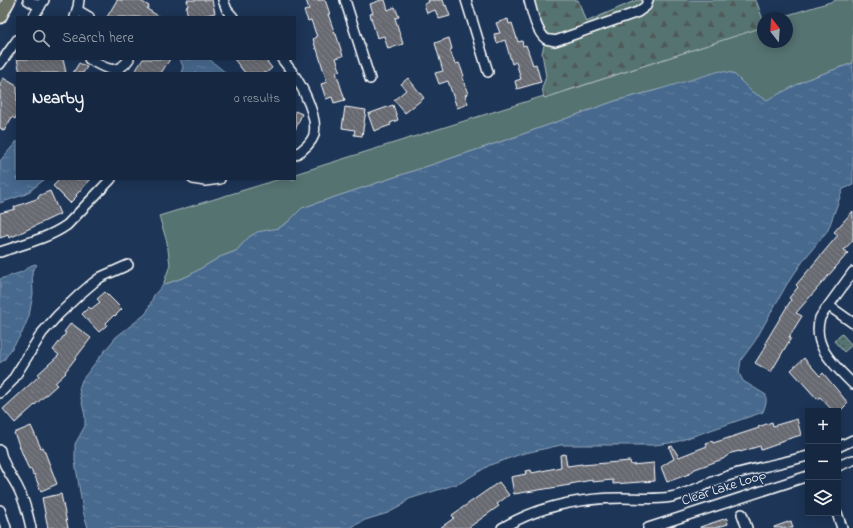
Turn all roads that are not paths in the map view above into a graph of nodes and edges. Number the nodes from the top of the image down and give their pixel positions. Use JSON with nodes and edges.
{"nodes":[{"id":1,"x":10,"y":0,"type":"edge"},
{"id":2,"x":28,"y":0,"type":"edge"},
{"id":3,"x":79,"y":0,"type":"edge"},
{"id":4,"x":223,"y":0,"type":"edge"},
{"id":5,"x":345,"y":0,"type":"edge"},
{"id":6,"x":466,"y":0,"type":"edge"},
{"id":7,"x":529,"y":0,"type":"edge"},
{"id":8,"x":648,"y":0,"type":"edge"},
{"id":9,"x":42,"y":3,"type":"edge"},
{"id":10,"x":76,"y":14,"type":"edge"},
{"id":11,"x":34,"y":16,"type":"edge"},
{"id":12,"x":232,"y":16,"type":"edge"},
{"id":13,"x":0,"y":17,"type":"edge"},
{"id":14,"x":16,"y":41,"type":"edge"},
{"id":15,"x":91,"y":60,"type":"edge"},
{"id":16,"x":129,"y":60,"type":"edge"},
{"id":17,"x":283,"y":60,"type":"edge"},
{"id":18,"x":0,"y":64,"type":"edge"},
{"id":19,"x":292,"y":72,"type":"edge"},
{"id":20,"x":488,"y":72,"type":"dead end"},
{"id":21,"x":296,"y":78,"type":"edge"},
{"id":22,"x":370,"y":79,"type":"dead end"},
{"id":23,"x":296,"y":154,"type":"edge"},
{"id":24,"x":110,"y":180,"type":"edge"},
{"id":25,"x":199,"y":180,"type":"edge"},
{"id":26,"x":212,"y":180,"type":"edge"},
{"id":27,"x":0,"y":252,"type":"edge"},
{"id":28,"x":128,"y":265,"type":"dead end"},
{"id":29,"x":853,"y":272,"type":"edge"},
{"id":30,"x":829,"y":306,"type":"junction"},
{"id":31,"x":853,"y":323,"type":"edge"},
{"id":32,"x":853,"y":384,"type":"edge"},
{"id":33,"x":0,"y":394,"type":"edge"},
{"id":34,"x":853,"y":440,"type":"edge"},
{"id":35,"x":841,"y":446,"type":"edge"},
{"id":36,"x":0,"y":450,"type":"edge"},
{"id":37,"x":805,"y":457,"type":"edge"},
{"id":38,"x":853,"y":460,"type":"edge"},
{"id":39,"x":841,"y":465,"type":"edge"},
{"id":40,"x":805,"y":477,"type":"edge"},
{"id":41,"x":0,"y":510,"type":"edge"},
{"id":42,"x":742,"y":514,"type":"dead end"},
{"id":43,"x":839,"y":516,"type":"edge"},
{"id":44,"x":6,"y":528,"type":"edge"},
{"id":45,"x":31,"y":528,"type":"edge"},
{"id":46,"x":502,"y":528,"type":"edge"},
{"id":47,"x":648,"y":528,"type":"edge"},
{"id":48,"x":747,"y":528,"type":"edge"},
{"id":49,"x":842,"y":528,"type":"edge"}],
"edges":[{"from":1,"to":13,"type":"main road"},
{"from":2,"to":9,"type":"street"},
{"from":3,"to":10,"type":"street"},
{"from":4,"to":12,"type":"street"},
{"from":5,"to":22,"type":"street"},
{"from":6,"to":20,"type":"street"},
{"from":7,"to":8,"type":"street"},
{"from":9,"to":11,"type":"street"},
{"from":14,"to":18,"type":"street"},
{"from":15,"to":16,"type":"street"},
{"from":17,"to":19,"type":"street"},
{"from":21,"to":23,"type":"street"},
{"from":24,"to":27,"type":"street"},
{"from":25,"to":26,"type":"street"},
{"from":28,"to":33,"type":"street"},
{"from":29,"to":30,"type":"street"},
{"from":30,"to":31,"type":"street"},
{"from":30,"to":32,"type":"street"},
{"from":34,"to":35,"type":"street"},
{"from":36,"to":45,"type":"street"},
{"from":37,"to":46,"type":"street"},
{"from":38,"to":39,"type":"street"},
{"from":40,"to":47,"type":"street","name":"Clear Lake Loop"},
{"from":41,"to":44,"type":"street"},
{"from":42,"to":48,"type":"street"},
{"from":43,"to":49,"type":"street"}]}
